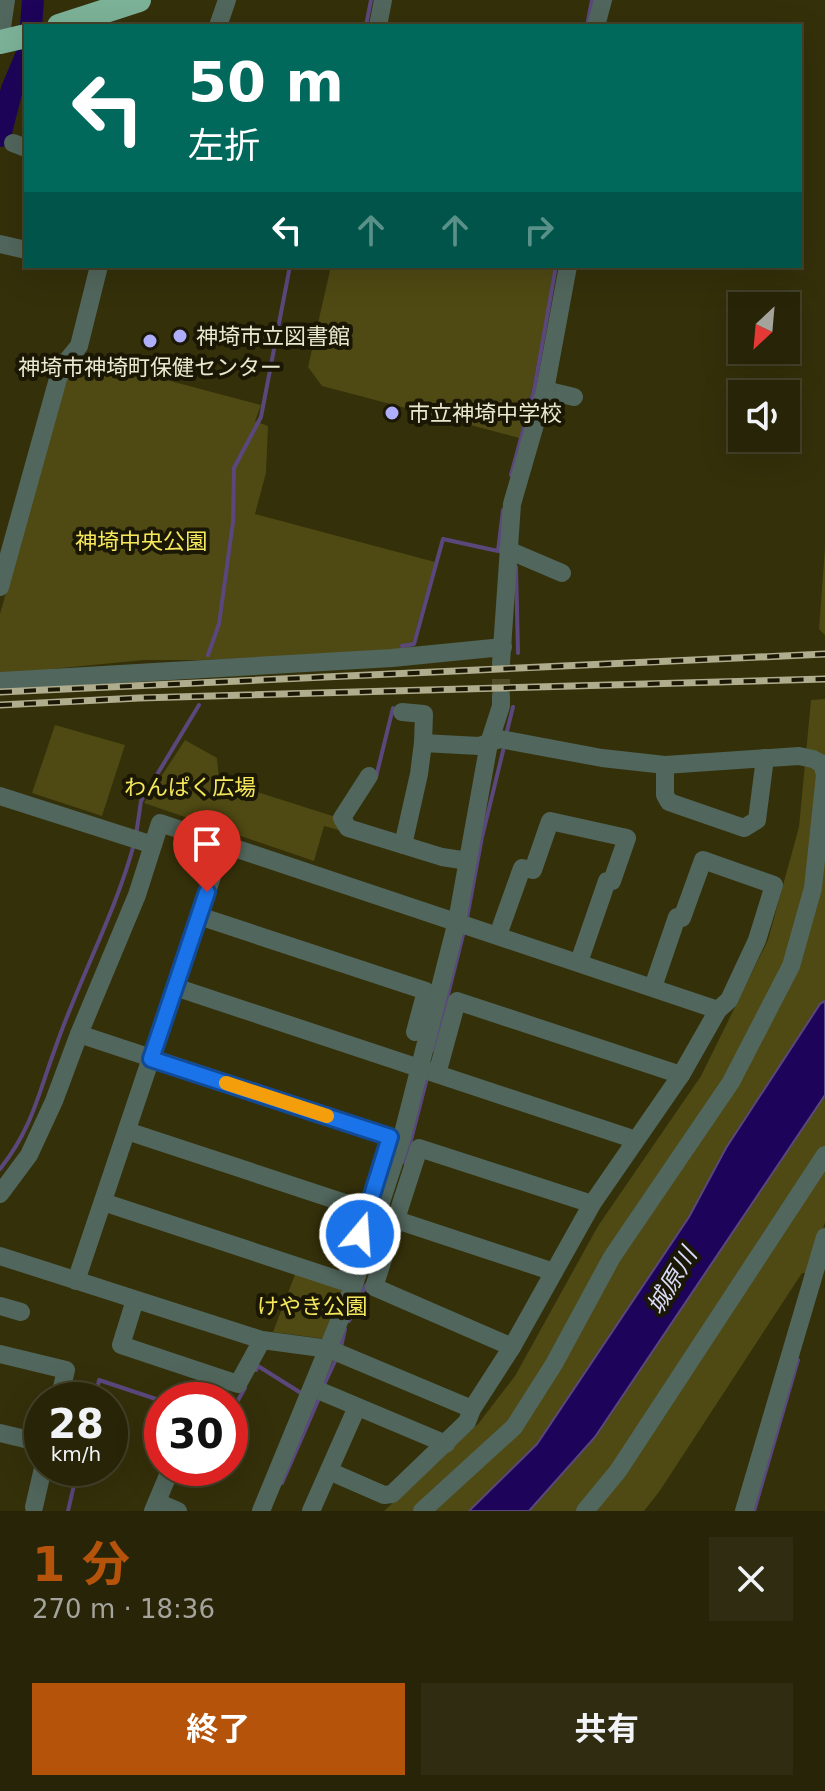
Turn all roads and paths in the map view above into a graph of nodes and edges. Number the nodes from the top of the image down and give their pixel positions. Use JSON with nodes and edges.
{"nodes":[{"id":1,"x":6,"y":0,"type":"edge"},
{"id":2,"x":139,"y":0,"type":"edge"},
{"id":3,"x":227,"y":0,"type":"edge"},
{"id":4,"x":383,"y":0,"type":"edge"},
{"id":5,"x":603,"y":0,"type":"edge"},
{"id":6,"x":65,"y":24,"type":"edge"},
{"id":7,"x":219,"y":24,"type":"edge"},
{"id":8,"x":378,"y":24,"type":"edge"},
{"id":9,"x":597,"y":24,"type":"edge"},
{"id":10,"x":10,"y":40,"type":"edge"},
{"id":11,"x":0,"y":244,"type":"edge"},
{"id":12,"x":24,"y":250,"type":"edge"},
{"id":13,"x":98,"y":268,"type":"edge"},
{"id":14,"x":568,"y":268,"type":"edge"},
{"id":15,"x":545,"y":390,"type":"junction"},
{"id":16,"x":574,"y":397,"type":"dead end"},
{"id":17,"x":508,"y":550,"type":"junction"},
{"id":18,"x":562,"y":573,"type":"dead end"},
{"id":19,"x":0,"y":587,"type":"edge"},
{"id":20,"x":0,"y":681,"type":"edge"},
{"id":21,"x":501,"y":697,"type":"tunnel mouth"},
{"id":22,"x":402,"y":712,"type":"dead end"},
{"id":23,"x":500,"y":741,"type":"junction"},
{"id":24,"x":423,"y":743,"type":"junction"},
{"id":25,"x":765,"y":758,"type":"junction"},
{"id":26,"x":665,"y":765,"type":"junction"},
{"id":27,"x":369,"y":776,"type":"dead end"},
{"id":28,"x":0,"y":796,"type":"edge"},
{"id":29,"x":142,"y":841,"type":"junction"},
{"id":30,"x":223,"y":844,"type":"junction"},
{"id":31,"x":403,"y":845,"type":"junction"},
{"id":32,"x":468,"y":861,"type":"junction"},
{"id":33,"x":819,"y":889,"type":"edge"},
{"id":34,"x":199,"y":916,"type":"junction"},
{"id":35,"x":463,"y":923,"type":"junction"},
{"id":36,"x":498,"y":935,"type":"junction"},
{"id":37,"x":579,"y":962,"type":"junction"},
{"id":38,"x":175,"y":987,"type":"junction"},
{"id":39,"x":653,"y":987,"type":"junction"},
{"id":40,"x":718,"y":1010,"type":"junction"},
{"id":41,"x":79,"y":1034,"type":"junction"},
{"id":42,"x":151,"y":1059,"type":"junction"},
{"id":43,"x":422,"y":1069,"type":"junction"},
{"id":44,"x":681,"y":1075,"type":"junction"},
{"id":45,"x":127,"y":1131,"type":"junction"},
{"id":46,"x":636,"y":1140,"type":"junction"},
{"id":47,"x":825,"y":1155,"type":"edge"},
{"id":48,"x":0,"y":1194,"type":"edge"},
{"id":49,"x":103,"y":1202,"type":"junction"},
{"id":50,"x":592,"y":1204,"type":"junction"},
{"id":51,"x":381,"y":1215,"type":"junction"},
{"id":52,"x":825,"y":1237,"type":"edge"},
{"id":53,"x":0,"y":1256,"type":"edge"},
{"id":54,"x":554,"y":1272,"type":"junction"},
{"id":55,"x":76,"y":1281,"type":"junction"},
{"id":56,"x":135,"y":1300,"type":"junction"},
{"id":57,"x":0,"y":1306,"type":"edge"},
{"id":58,"x":21,"y":1312,"type":"dead end"},
{"id":59,"x":262,"y":1340,"type":"junction"},
{"id":60,"x":512,"y":1347,"type":"junction"},
{"id":61,"x":336,"y":1351,"type":"junction"},
{"id":62,"x":0,"y":1354,"type":"edge"},
{"id":63,"x":63,"y":1382,"type":"edge"},
{"id":64,"x":320,"y":1391,"type":"junction"},
{"id":65,"x":357,"y":1407,"type":"junction"},
{"id":66,"x":472,"y":1409,"type":"junction"},
{"id":67,"x":0,"y":1433,"type":"edge"},
{"id":68,"x":24,"y":1439,"type":"edge"},
{"id":69,"x":446,"y":1444,"type":"junction"},
{"id":70,"x":329,"y":1471,"type":"junction"},
{"id":71,"x":39,"y":1486,"type":"edge"},
{"id":72,"x":163,"y":1486,"type":"edge"},
{"id":73,"x":155,"y":1506,"type":"edge"},
{"id":74,"x":34,"y":1507,"type":"dead end"},
{"id":75,"x":178,"y":1511,"type":"edge"},
{"id":76,"x":261,"y":1511,"type":"edge"},
{"id":77,"x":311,"y":1511,"type":"edge"},
{"id":78,"x":422,"y":1511,"type":"edge"},
{"id":79,"x":585,"y":1511,"type":"edge"},
{"id":80,"x":744,"y":1511,"type":"edge"}],
"edges":[{"from":1,"to":10,"type":"street"},
{"from":2,"to":6,"type":"highway"},
{"from":3,"to":7,"type":"street"},
{"from":4,"to":8,"type":"street"},
{"from":5,"to":9,"type":"street"},
{"from":11,"to":12,"type":"street"},
{"from":13,"to":19,"type":"street"},
{"from":14,"to":15,"type":"street"},
{"from":15,"to":16,"type":"street"},
{"from":15,"to":17,"type":"street"},
{"from":17,"to":18,"type":"street"},
{"from":17,"to":20,"type":"street"},
{"from":21,"to":23,"type":"street"},
{"from":22,"to":24,"type":"street"},
{"from":23,"to":24,"type":"street"},
{"from":23,"to":26,"type":"street"},
{"from":23,"to":32,"type":"street"},
{"from":24,"to":31,"type":"street"},
{"from":25,"to":26,"type":"street"},
{"from":25,"to":26,"type":"street"},
{"from":25,"to":33,"type":"street"},
{"from":27,"to":31,"type":"street"},
{"from":28,"to":29,"type":"street"},
{"from":29,"to":30,"type":"street"},
{"from":29,"to":41,"type":"street"},
{"from":30,"to":34,"type":"street"},
{"from":30,"to":35,"type":"street"},
{"from":31,"to":32,"type":"street"},
{"from":32,"to":35,"type":"street"},
{"from":33,"to":78,"type":"street"},
{"from":34,"to":38,"type":"street"},
{"from":34,"to":43,"type":"street"},
{"from":35,"to":36,"type":"street"},
{"from":35,"to":43,"type":"street"},
{"from":36,"to":37,"type":"street"},
{"from":36,"to":37,"type":"street"},
{"from":37,"to":39,"type":"street"},
{"from":38,"to":42,"type":"street"},
{"from":38,"to":43,"type":"street"},
{"from":39,"to":40,"type":"street"},
{"from":39,"to":40,"type":"street"},
{"from":40,"to":44,"type":"street"},
{"from":41,"to":42,"type":"street"},
{"from":41,"to":48,"type":"street"},
{"from":42,"to":45,"type":"street"},
{"from":42,"to":51,"type":"street"},
{"from":43,"to":44,"type":"street"},
{"from":43,"to":46,"type":"street"},
{"from":43,"to":51,"type":"street"},
{"from":44,"to":46,"type":"street"},
{"from":45,"to":49,"type":"street"},
{"from":45,"to":51,"type":"street"},
{"from":46,"to":50,"type":"street"},
{"from":47,"to":79,"type":"street"},
{"from":49,"to":51,"type":"street"},
{"from":49,"to":55,"type":"street"},
{"from":50,"to":51,"type":"street"},
{"from":50,"to":54,"type":"street"},
{"from":51,"to":54,"type":"street"},
{"from":51,"to":60,"type":"street"},
{"from":51,"to":61,"type":"street"},
{"from":52,"to":80,"type":"street"},
{"from":53,"to":55,"type":"street"},
{"from":54,"to":60,"type":"street"},
{"from":55,"to":56,"type":"street"},
{"from":56,"to":59,"type":"street"},
{"from":56,"to":59,"type":"street"},
{"from":57,"to":58,"type":"street"},
{"from":59,"to":61,"type":"street"},
{"from":60,"to":66,"type":"street"},
{"from":61,"to":64,"type":"street"},
{"from":61,"to":66,"type":"street"},
{"from":62,"to":63,"type":"street"},
{"from":64,"to":65,"type":"street"},
{"from":64,"to":76,"type":"street"},
{"from":65,"to":69,"type":"street"},
{"from":65,"to":70,"type":"street"},
{"from":66,"to":69,"type":"street"},
{"from":67,"to":68,"type":"street"},
{"from":69,"to":70,"type":"street"},
{"from":70,"to":77,"type":"street"},
{"from":71,"to":74,"type":"street"},
{"from":72,"to":73,"type":"street"},
{"from":73,"to":75,"type":"street"}]}
